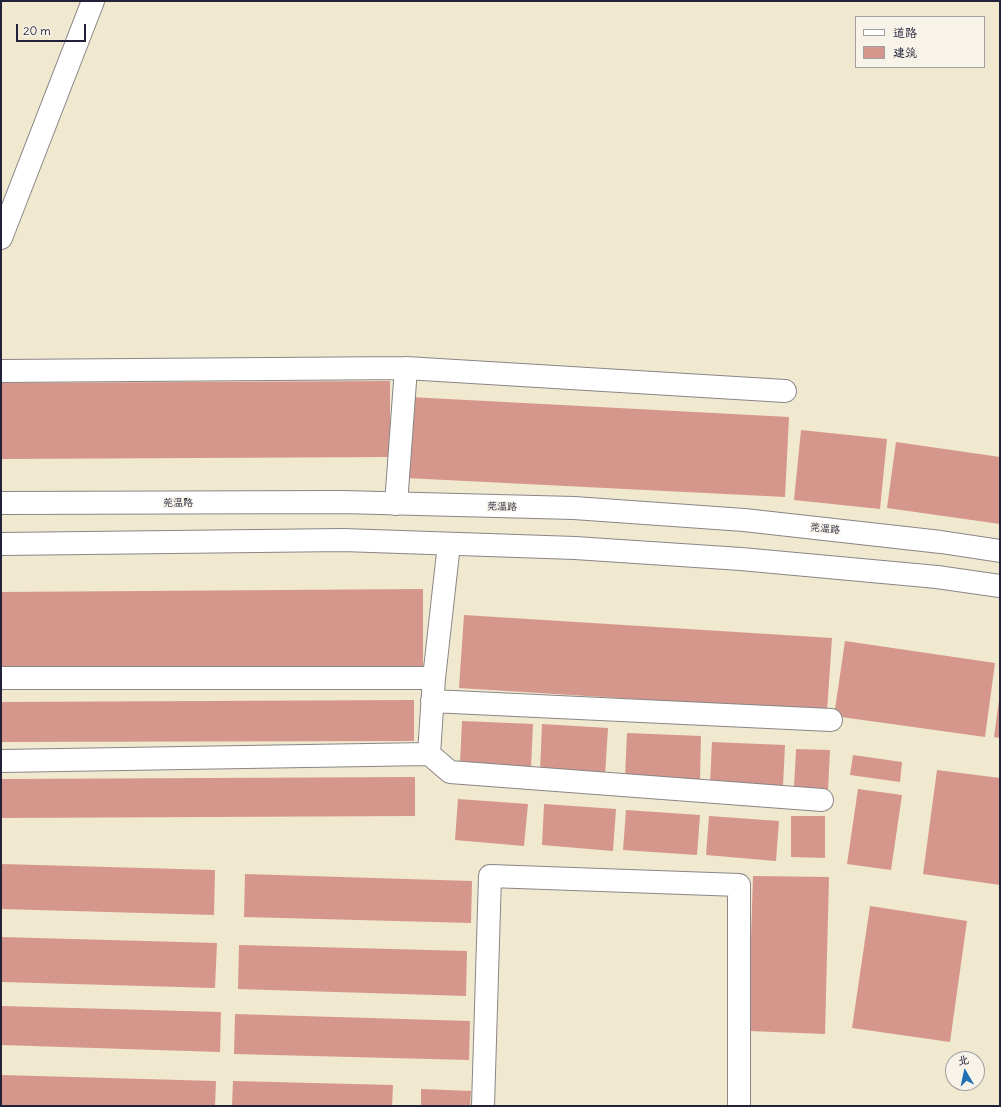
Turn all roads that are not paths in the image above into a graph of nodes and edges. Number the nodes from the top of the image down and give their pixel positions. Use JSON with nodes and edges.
{"nodes":[{"id":1,"x":93,"y":1,"type":"edge"},
{"id":2,"x":1,"y":238,"type":"edge"},
{"id":3,"x":406,"y":368,"type":"junction"},
{"id":4,"x":1,"y":371,"type":"edge"},
{"id":5,"x":785,"y":391,"type":"dead end"},
{"id":6,"x":1,"y":503,"type":"edge"},
{"id":7,"x":396,"y":504,"type":"junction"},
{"id":8,"x":1,"y":544,"type":"edge"},
{"id":9,"x":449,"y":544,"type":"junction"},
{"id":10,"x":1000,"y":551,"type":"edge"},
{"id":11,"x":1000,"y":586,"type":"edge"},
{"id":12,"x":1,"y":678,"type":"edge"},
{"id":13,"x":434,"y":678,"type":"junction"},
{"id":14,"x":432,"y":701,"type":"junction"},
{"id":15,"x":830,"y":720,"type":"dead end"},
{"id":16,"x":429,"y":754,"type":"junction"},
{"id":17,"x":1,"y":761,"type":"edge"},
{"id":18,"x":822,"y":800,"type":"dead end"},
{"id":19,"x":483,"y":1106,"type":"edge"},
{"id":20,"x":739,"y":1106,"type":"edge"}],
"edges":[{"from":1,"to":2,"type":"street"},
{"from":3,"to":4,"type":"street"},
{"from":3,"to":5,"type":"street"},
{"from":3,"to":7,"type":"street"},
{"from":6,"to":7,"type":"street","name":"莞温路"},
{"from":7,"to":10,"type":"street","name":"莞温路"},
{"from":8,"to":9,"type":"street"},
{"from":9,"to":11,"type":"street"},
{"from":9,"to":13,"type":"street"},
{"from":12,"to":13,"type":"street"},
{"from":13,"to":14,"type":"street"},
{"from":14,"to":15,"type":"street"},
{"from":14,"to":16,"type":"street"},
{"from":16,"to":17,"type":"street"},
{"from":16,"to":18,"type":"street"},
{"from":19,"to":20,"type":"street"}]}
